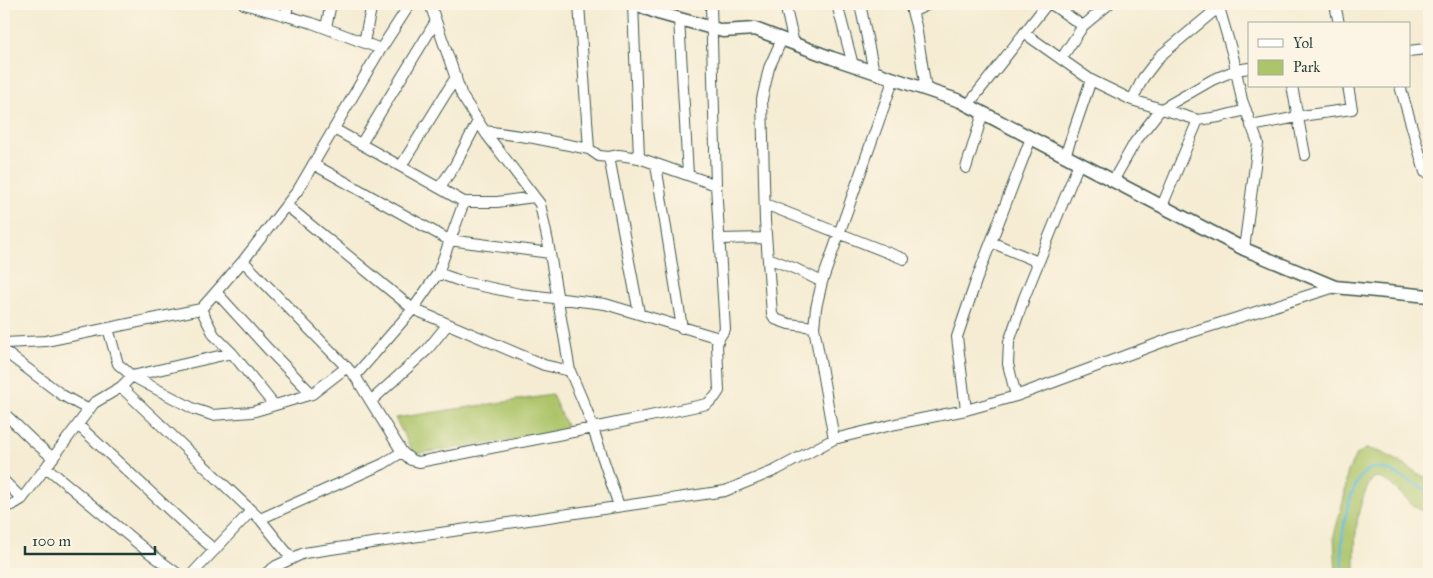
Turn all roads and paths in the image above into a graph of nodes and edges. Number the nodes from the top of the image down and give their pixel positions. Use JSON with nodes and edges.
{"nodes":[{"id":1,"x":244,"y":4,"type":"edge"},
{"id":2,"x":288,"y":4,"type":"edge"},
{"id":3,"x":330,"y":4,"type":"edge"},
{"id":4,"x":372,"y":4,"type":"edge"},
{"id":5,"x":410,"y":4,"type":"edge"},
{"id":6,"x":430,"y":4,"type":"edge"},
{"id":7,"x":579,"y":4,"type":"edge"},
{"id":8,"x":635,"y":4,"type":"edge"},
{"id":9,"x":711,"y":4,"type":"edge"},
{"id":10,"x":785,"y":4,"type":"edge"},
{"id":11,"x":837,"y":4,"type":"edge"},
{"id":12,"x":860,"y":4,"type":"edge"},
{"id":13,"x":929,"y":4,"type":"edge"},
{"id":14,"x":1047,"y":4,"type":"edge"},
{"id":15,"x":1051,"y":4,"type":"edge"},
{"id":16,"x":1109,"y":4,"type":"edge"},
{"id":17,"x":1335,"y":4,"type":"edge"},
{"id":18,"x":1219,"y":6,"type":"edge"},
{"id":19,"x":658,"y":8,"type":"edge"},
{"id":20,"x":911,"y":8,"type":"edge"},
{"id":21,"x":286,"y":16,"type":"junction"},
{"id":22,"x":679,"y":19,"type":"junction"},
{"id":23,"x":436,"y":21,"type":"junction"},
{"id":24,"x":1339,"y":22,"type":"edge"},
{"id":25,"x":1083,"y":26,"type":"junction"},
{"id":26,"x":326,"y":27,"type":"junction"},
{"id":27,"x":711,"y":28,"type":"junction"},
{"id":28,"x":1024,"y":33,"type":"junction"},
{"id":29,"x":788,"y":41,"type":"junction"},
{"id":30,"x":364,"y":42,"type":"junction"},
{"id":31,"x":381,"y":49,"type":"junction"},
{"id":32,"x":1410,"y":52,"type":"edge"},
{"id":33,"x":1429,"y":52,"type":"edge"},
{"id":34,"x":1061,"y":59,"type":"junction"},
{"id":35,"x":853,"y":65,"type":"junction"},
{"id":36,"x":1248,"y":68,"type":"edge"},
{"id":37,"x":1236,"y":70,"type":"junction"},
{"id":38,"x":874,"y":72,"type":"junction"},
{"id":39,"x":456,"y":77,"type":"junction"},
{"id":40,"x":894,"y":78,"type":"junction"},
{"id":41,"x":1091,"y":80,"type":"junction"},
{"id":42,"x":1292,"y":88,"type":"edge"},
{"id":43,"x":1348,"y":88,"type":"edge"},
{"id":44,"x":1401,"y":88,"type":"edge"},
{"id":45,"x":926,"y":89,"type":"junction"},
{"id":46,"x":1132,"y":100,"type":"junction"},
{"id":47,"x":968,"y":105,"type":"junction"},
{"id":48,"x":1160,"y":110,"type":"junction"},
{"id":49,"x":1246,"y":110,"type":"junction"},
{"id":50,"x":983,"y":113,"type":"junction"},
{"id":51,"x":1297,"y":118,"type":"junction"},
{"id":52,"x":1198,"y":120,"type":"junction"},
{"id":53,"x":478,"y":121,"type":"junction"},
{"id":54,"x":1252,"y":126,"type":"junction"},
{"id":55,"x":334,"y":129,"type":"junction"},
{"id":56,"x":485,"y":131,"type":"junction"},
{"id":57,"x":1031,"y":138,"type":"junction"},
{"id":58,"x":362,"y":144,"type":"junction"},
{"id":59,"x":588,"y":149,"type":"junction"},
{"id":60,"x":1065,"y":156,"type":"junction"},
{"id":61,"x":1305,"y":156,"type":"dead end"},
{"id":62,"x":609,"y":157,"type":"junction"},
{"id":63,"x":639,"y":158,"type":"junction"},
{"id":64,"x":313,"y":164,"type":"junction"},
{"id":65,"x":1079,"y":164,"type":"junction"},
{"id":66,"x":656,"y":165,"type":"junction"},
{"id":67,"x":401,"y":166,"type":"junction"},
{"id":68,"x":966,"y":168,"type":"dead end"},
{"id":69,"x":1429,"y":171,"type":"edge"},
{"id":70,"x":688,"y":175,"type":"junction"},
{"id":71,"x":1113,"y":181,"type":"junction"},
{"id":72,"x":716,"y":185,"type":"junction"},
{"id":73,"x":439,"y":188,"type":"junction"},
{"id":74,"x":534,"y":197,"type":"junction"},
{"id":75,"x":464,"y":202,"type":"junction"},
{"id":76,"x":765,"y":204,"type":"junction"},
{"id":77,"x":286,"y":205,"type":"junction"},
{"id":78,"x":1162,"y":206,"type":"junction"},
{"id":79,"x":840,"y":234,"type":"junction"},
{"id":80,"x":766,"y":238,"type":"junction"},
{"id":81,"x":719,"y":239,"type":"junction"},
{"id":82,"x":449,"y":240,"type":"junction"},
{"id":83,"x":991,"y":242,"type":"junction"},
{"id":84,"x":1244,"y":249,"type":"junction"},
{"id":85,"x":550,"y":254,"type":"junction"},
{"id":86,"x":768,"y":258,"type":"junction"},
{"id":87,"x":904,"y":259,"type":"dead end"},
{"id":88,"x":243,"y":261,"type":"junction"},
{"id":89,"x":1038,"y":262,"type":"junction"},
{"id":90,"x":438,"y":273,"type":"junction"},
{"id":91,"x":822,"y":282,"type":"junction"},
{"id":92,"x":1335,"y":287,"type":"junction"},
{"id":93,"x":216,"y":292,"type":"junction"},
{"id":94,"x":1429,"y":296,"type":"edge"},
{"id":95,"x":558,"y":298,"type":"junction"},
{"id":96,"x":202,"y":309,"type":"junction"},
{"id":97,"x":413,"y":309,"type":"junction"},
{"id":98,"x":640,"y":313,"type":"junction"},
{"id":99,"x":448,"y":324,"type":"junction"},
{"id":100,"x":814,"y":327,"type":"junction"},
{"id":101,"x":108,"y":328,"type":"junction"},
{"id":102,"x":682,"y":328,"type":"junction"},
{"id":103,"x":719,"y":338,"type":"junction"},
{"id":104,"x":4,"y":343,"type":"edge"},
{"id":105,"x":4,"y":351,"type":"edge"},
{"id":106,"x":232,"y":353,"type":"junction"},
{"id":107,"x":347,"y":367,"type":"junction"},
{"id":108,"x":570,"y":371,"type":"junction"},
{"id":109,"x":132,"y":376,"type":"junction"},
{"id":110,"x":355,"y":376,"type":"junction"},
{"id":111,"x":121,"y":387,"type":"junction"},
{"id":112,"x":312,"y":394,"type":"junction"},
{"id":113,"x":1016,"y":396,"type":"junction"},
{"id":114,"x":372,"y":401,"type":"junction"},
{"id":115,"x":274,"y":405,"type":"junction"},
{"id":116,"x":89,"y":410,"type":"junction"},
{"id":117,"x":966,"y":410,"type":"junction"},
{"id":118,"x":4,"y":413,"type":"edge"},
{"id":119,"x":78,"y":425,"type":"junction"},
{"id":120,"x":593,"y":428,"type":"junction"},
{"id":121,"x":834,"y":439,"type":"junction"},
{"id":122,"x":402,"y":452,"type":"junction"},
{"id":123,"x":53,"y":458,"type":"junction"},
{"id":124,"x":46,"y":467,"type":"junction"},
{"id":125,"x":4,"y":481,"type":"edge"},
{"id":126,"x":22,"y":499,"type":"junction"},
{"id":127,"x":4,"y":506,"type":"edge"},
{"id":128,"x":619,"y":506,"type":"junction"},
{"id":129,"x":251,"y":511,"type":"junction"},
{"id":130,"x":260,"y":519,"type":"junction"},
{"id":131,"x":215,"y":550,"type":"junction"},
{"id":132,"x":292,"y":559,"type":"junction"},
{"id":133,"x":178,"y":574,"type":"edge"},
{"id":134,"x":192,"y":574,"type":"edge"},
{"id":135,"x":265,"y":574,"type":"edge"}],
"edges":[{"from":1,"to":21,"type":"street"},
{"from":2,"to":21,"type":"street"},
{"from":3,"to":26,"type":"street"},
{"from":4,"to":30,"type":"street"},
{"from":5,"to":31,"type":"street"},
{"from":6,"to":23,"type":"street"},
{"from":7,"to":59,"type":"street"},
{"from":8,"to":19,"type":"street"},
{"from":8,"to":63,"type":"street"},
{"from":9,"to":27,"type":"street"},
{"from":10,"to":29,"type":"street"},
{"from":11,"to":35,"type":"street"},
{"from":12,"to":38,"type":"street"},
{"from":13,"to":20,"type":"street"},
{"from":14,"to":28,"type":"street"},
{"from":15,"to":25,"type":"street"},
{"from":16,"to":25,"type":"street"},
{"from":17,"to":24,"type":"street"},
{"from":18,"to":37,"type":"street"},
{"from":18,"to":46,"type":"street"},
{"from":19,"to":22,"type":"street"},
{"from":20,"to":45,"type":"street"},
{"from":21,"to":26,"type":"street"},
{"from":22,"to":27,"type":"street"},
{"from":22,"to":70,"type":"street"},
{"from":23,"to":39,"type":"street"},
{"from":23,"to":58,"type":"street"},
{"from":25,"to":34,"type":"street"},
{"from":26,"to":30,"type":"street"},
{"from":27,"to":29,"type":"street"},
{"from":27,"to":72,"type":"street"},
{"from":28,"to":34,"type":"street"},
{"from":28,"to":47,"type":"street"},
{"from":29,"to":35,"type":"street"},
{"from":29,"to":76,"type":"street"},
{"from":30,"to":31,"type":"street"},
{"from":31,"to":55,"type":"street"},
{"from":32,"to":33,"type":"street"},
{"from":34,"to":41,"type":"street"},
{"from":35,"to":38,"type":"street"},
{"from":36,"to":37,"type":"street"},
{"from":37,"to":48,"type":"street"},
{"from":37,"to":49,"type":"street"},
{"from":38,"to":40,"type":"street"},
{"from":39,"to":53,"type":"street"},
{"from":39,"to":67,"type":"street"},
{"from":40,"to":45,"type":"street"},
{"from":40,"to":79,"type":"street"},
{"from":41,"to":46,"type":"street"},
{"from":41,"to":60,"type":"street"},
{"from":42,"to":51,"type":"street"},
{"from":43,"to":51,"type":"street"},
{"from":44,"to":69,"type":"street"},
{"from":45,"to":47,"type":"street"},
{"from":46,"to":48,"type":"street"},
{"from":47,"to":50,"type":"street"},
{"from":48,"to":52,"type":"street"},
{"from":48,"to":71,"type":"street"},
{"from":49,"to":52,"type":"street"},
{"from":49,"to":54,"type":"street"},
{"from":50,"to":57,"type":"street"},
{"from":50,"to":68,"type":"street"},
{"from":51,"to":54,"type":"street"},
{"from":51,"to":61,"type":"street"},
{"from":52,"to":78,"type":"street"},
{"from":53,"to":56,"type":"street"},
{"from":53,"to":73,"type":"street"},
{"from":54,"to":84,"type":"street"},
{"from":55,"to":58,"type":"street"},
{"from":55,"to":64,"type":"street"},
{"from":56,"to":59,"type":"street"},
{"from":56,"to":74,"type":"street"},
{"from":57,"to":60,"type":"street"},
{"from":57,"to":83,"type":"street"},
{"from":58,"to":67,"type":"street"},
{"from":59,"to":62,"type":"street"},
{"from":60,"to":65,"type":"street"},
{"from":62,"to":63,"type":"street"},
{"from":62,"to":98,"type":"street"},
{"from":63,"to":66,"type":"street"},
{"from":64,"to":77,"type":"street"},
{"from":64,"to":82,"type":"street"},
{"from":65,"to":71,"type":"street"},
{"from":65,"to":89,"type":"street"},
{"from":66,"to":70,"type":"street"},
{"from":66,"to":102,"type":"street"},
{"from":67,"to":73,"type":"street"},
{"from":70,"to":72,"type":"street"},
{"from":71,"to":78,"type":"street"},
{"from":72,"to":81,"type":"street"},
{"from":73,"to":75,"type":"street"},
{"from":74,"to":75,"type":"street"},
{"from":74,"to":85,"type":"street"},
{"from":75,"to":82,"type":"street"},
{"from":76,"to":79,"type":"street"},
{"from":76,"to":80,"type":"street"},
{"from":77,"to":88,"type":"street"},
{"from":77,"to":97,"type":"street"},
{"from":78,"to":84,"type":"street"},
{"from":79,"to":87,"type":"street"},
{"from":79,"to":91,"type":"street"},
{"from":80,"to":81,"type":"street"},
{"from":80,"to":86,"type":"street"},
{"from":81,"to":103,"type":"street"},
{"from":82,"to":85,"type":"street"},
{"from":82,"to":90,"type":"street"},
{"from":83,"to":89,"type":"street"},
{"from":83,"to":117,"type":"street"},
{"from":84,"to":92,"type":"street"},
{"from":85,"to":95,"type":"street"},
{"from":86,"to":91,"type":"street"},
{"from":86,"to":100,"type":"street"},
{"from":88,"to":93,"type":"street"},
{"from":88,"to":107,"type":"street"},
{"from":89,"to":113,"type":"street"},
{"from":90,"to":95,"type":"street"},
{"from":90,"to":97,"type":"street"},
{"from":91,"to":100,"type":"street"},
{"from":92,"to":94,"type":"street"},
{"from":92,"to":113,"type":"street"},
{"from":93,"to":96,"type":"street"},
{"from":93,"to":112,"type":"street"},
{"from":95,"to":98,"type":"street"},
{"from":95,"to":108,"type":"street"},
{"from":96,"to":101,"type":"street"},
{"from":96,"to":106,"type":"street"},
{"from":97,"to":99,"type":"street"},
{"from":97,"to":110,"type":"street"},
{"from":98,"to":102,"type":"street"},
{"from":99,"to":108,"type":"street"},
{"from":99,"to":114,"type":"street"},
{"from":100,"to":121,"type":"street"},
{"from":101,"to":104,"type":"street"},
{"from":101,"to":109,"type":"street"},
{"from":102,"to":103,"type":"street"},
{"from":103,"to":120,"type":"street"},
{"from":105,"to":116,"type":"street"},
{"from":106,"to":109,"type":"street"},
{"from":106,"to":115,"type":"street"},
{"from":107,"to":110,"type":"street"},
{"from":107,"to":112,"type":"street"},
{"from":108,"to":120,"type":"street"},
{"from":109,"to":111,"type":"street"},
{"from":109,"to":115,"type":"street"},
{"from":110,"to":114,"type":"street"},
{"from":111,"to":116,"type":"street"},
{"from":111,"to":129,"type":"street"},
{"from":112,"to":115,"type":"street"},
{"from":113,"to":117,"type":"street"},
{"from":114,"to":122,"type":"street"},
{"from":116,"to":119,"type":"street"},
{"from":117,"to":121,"type":"street"},
{"from":118,"to":123,"type":"street"},
{"from":119,"to":123,"type":"street"},
{"from":119,"to":131,"type":"street"},
{"from":120,"to":122,"type":"street"},
{"from":120,"to":128,"type":"street"},
{"from":121,"to":128,"type":"street"},
{"from":122,"to":130,"type":"street"},
{"from":123,"to":124,"type":"street"},
{"from":124,"to":126,"type":"street"},
{"from":124,"to":133,"type":"street"},
{"from":125,"to":126,"type":"street"},
{"from":126,"to":127,"type":"street"},
{"from":128,"to":132,"type":"street"},
{"from":129,"to":130,"type":"street"},
{"from":129,"to":131,"type":"street"},
{"from":130,"to":132,"type":"street"},
{"from":131,"to":134,"type":"street"},
{"from":132,"to":135,"type":"street"}]}
